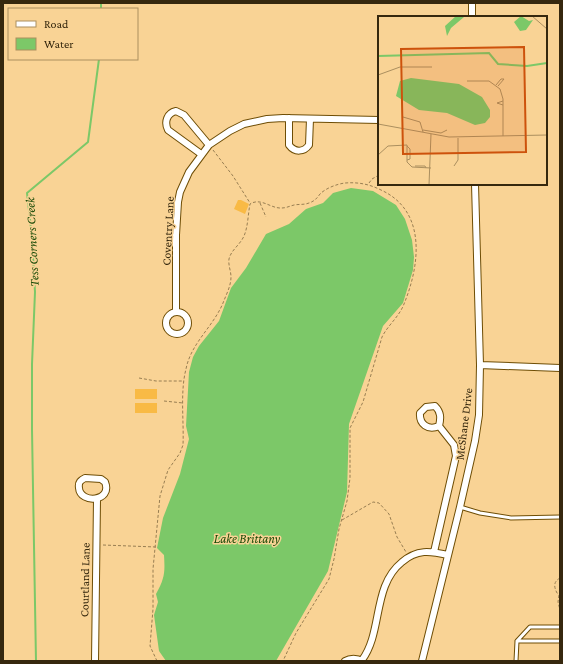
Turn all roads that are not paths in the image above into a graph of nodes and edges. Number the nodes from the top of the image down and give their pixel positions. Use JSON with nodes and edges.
{"nodes":[{"id":1,"x":472,"y":3,"type":"edge"},
{"id":2,"x":472,"y":16,"type":"edge"},
{"id":3,"x":289,"y":118,"type":"junction"},
{"id":4,"x":310,"y":119,"type":"junction"},
{"id":5,"x":378,"y":120,"type":"edge"},
{"id":6,"x":209,"y":145,"type":"junction"},
{"id":7,"x":201,"y":154,"type":"junction"},
{"id":8,"x":475,"y":185,"type":"edge"},
{"id":9,"x":176,"y":312,"type":"dead end"},
{"id":10,"x":480,"y":365,"type":"junction"},
{"id":11,"x":560,"y":368,"type":"edge"},
{"id":12,"x":439,"y":426,"type":"dead end"},
{"id":13,"x":97,"y":499,"type":"junction"},
{"id":14,"x":460,"y":508,"type":"junction"},
{"id":15,"x":560,"y":516,"type":"edge"},
{"id":16,"x":434,"y":552,"type":"junction"},
{"id":17,"x":448,"y":555,"type":"junction"},
{"id":18,"x":560,"y":627,"type":"edge"},
{"id":19,"x":518,"y":640,"type":"junction"},
{"id":20,"x":560,"y":641,"type":"edge"},
{"id":21,"x":95,"y":661,"type":"edge"},
{"id":22,"x":345,"y":661,"type":"edge"},
{"id":23,"x":362,"y":661,"type":"edge"},
{"id":24,"x":422,"y":661,"type":"edge"},
{"id":25,"x":516,"y":661,"type":"edge"}],
"edges":[{"from":1,"to":2,"type":"street"},
{"from":3,"to":4,"type":"street","name":"Coventry Lane"},
{"from":3,"to":4,"type":"street"},
{"from":3,"to":6,"type":"street","name":"Coventry Lane"},
{"from":4,"to":5,"type":"street","name":"Coventry Lane"},
{"from":6,"to":7,"type":"street","name":"Coventry Lane"},
{"from":6,"to":7,"type":"street"},
{"from":7,"to":9,"type":"street","name":"Coventry Lane"},
{"from":8,"to":10,"type":"street","name":"McShane Drive"},
{"from":10,"to":11,"type":"street"},
{"from":10,"to":14,"type":"street","name":"McShane Drive"},
{"from":12,"to":16,"type":"street"},
{"from":13,"to":13,"type":"street","name":"Courtland Lane"},
{"from":13,"to":21,"type":"street","name":"Courtland Lane"},
{"from":14,"to":15,"type":"lane"},
{"from":14,"to":17,"type":"street","name":"McShane Drive"},
{"from":16,"to":17,"type":"street"},
{"from":16,"to":23,"type":"street"},
{"from":17,"to":24,"type":"street","name":"McShane Drive"},
{"from":18,"to":19,"type":"lane"},
{"from":19,"to":20,"type":"lane"},
{"from":19,"to":25,"type":"lane"},
{"from":22,"to":23,"type":"street"}]}
